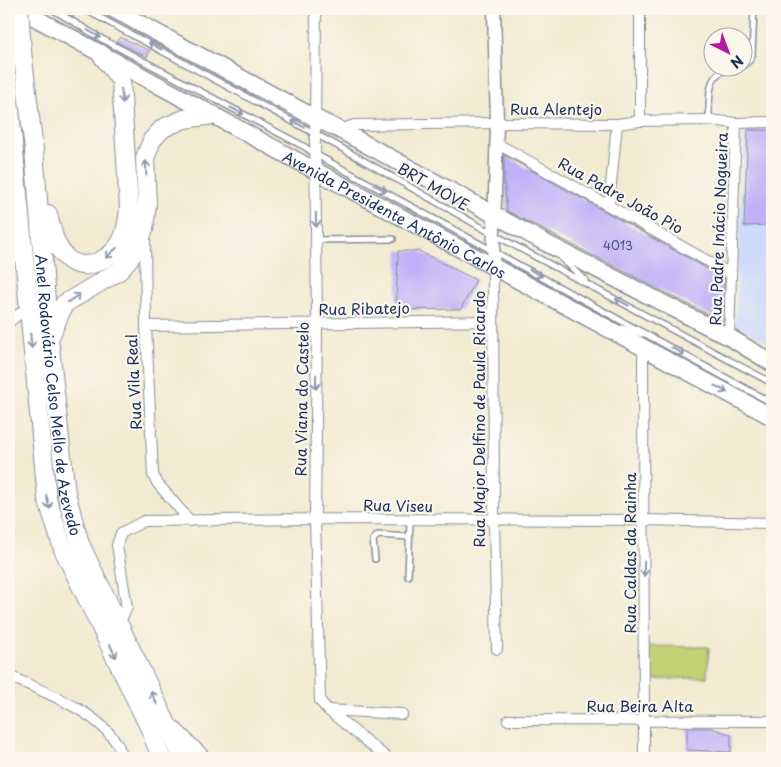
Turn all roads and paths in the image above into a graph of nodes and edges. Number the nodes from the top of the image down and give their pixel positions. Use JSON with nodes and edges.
{"nodes":[{"id":1,"x":19,"y":9,"type":"edge"},
{"id":2,"x":52,"y":9,"type":"edge"},
{"id":3,"x":84,"y":9,"type":"edge"},
{"id":4,"x":113,"y":9,"type":"edge"},
{"id":5,"x":141,"y":9,"type":"edge"},
{"id":6,"x":316,"y":9,"type":"edge"},
{"id":7,"x":494,"y":9,"type":"edge"},
{"id":8,"x":640,"y":9,"type":"edge"},
{"id":9,"x":754,"y":9,"type":"edge"},
{"id":10,"x":753,"y":28,"type":"edge"},
{"id":11,"x":162,"y":36,"type":"junction"},
{"id":12,"x":101,"y":54,"type":"junction"},
{"id":13,"x":714,"y":78,"type":"edge"},
{"id":14,"x":9,"y":100,"type":"edge"},
{"id":15,"x":212,"y":115,"type":"junction"},
{"id":16,"x":709,"y":120,"type":"junction"},
{"id":17,"x":640,"y":121,"type":"junction"},
{"id":18,"x":772,"y":122,"type":"edge"},
{"id":19,"x":497,"y":123,"type":"junction"},
{"id":20,"x":736,"y":123,"type":"junction"},
{"id":21,"x":617,"y":124,"type":"junction"},
{"id":22,"x":316,"y":127,"type":"junction"},
{"id":23,"x":340,"y":130,"type":"junction"},
{"id":24,"x":496,"y":143,"type":"junction"},
{"id":25,"x":34,"y":150,"type":"junction"},
{"id":26,"x":316,"y":154,"type":"junction"},
{"id":27,"x":316,"y":171,"type":"junction"},
{"id":28,"x":609,"y":205,"type":"junction"},
{"id":29,"x":9,"y":209,"type":"edge"},
{"id":30,"x":494,"y":215,"type":"junction"},
{"id":31,"x":144,"y":230,"type":"junction"},
{"id":32,"x":493,"y":234,"type":"junction"},
{"id":33,"x":393,"y":239,"type":"dead end"},
{"id":34,"x":317,"y":240,"type":"junction"},
{"id":35,"x":542,"y":241,"type":"junction"},
{"id":36,"x":24,"y":254,"type":"junction"},
{"id":37,"x":493,"y":258,"type":"junction"},
{"id":38,"x":731,"y":274,"type":"junction"},
{"id":39,"x":591,"y":286,"type":"junction"},
{"id":40,"x":657,"y":300,"type":"junction"},
{"id":41,"x":28,"y":307,"type":"junction"},
{"id":42,"x":649,"y":316,"type":"junction"},
{"id":43,"x":493,"y":321,"type":"junction"},
{"id":44,"x":9,"y":322,"type":"edge"},
{"id":45,"x":317,"y":324,"type":"junction"},
{"id":46,"x":146,"y":326,"type":"junction"},
{"id":47,"x":729,"y":337,"type":"junction"},
{"id":48,"x":49,"y":338,"type":"junction"},
{"id":49,"x":647,"y":342,"type":"junction"},
{"id":50,"x":772,"y":363,"type":"edge"},
{"id":51,"x":772,"y":383,"type":"edge"},
{"id":52,"x":772,"y":403,"type":"edge"},
{"id":53,"x":772,"y":417,"type":"edge"},
{"id":54,"x":315,"y":519,"type":"junction"},
{"id":55,"x":190,"y":520,"type":"junction"},
{"id":56,"x":410,"y":520,"type":"junction"},
{"id":57,"x":644,"y":520,"type":"junction"},
{"id":58,"x":494,"y":521,"type":"junction"},
{"id":59,"x":772,"y":523,"type":"edge"},
{"id":60,"x":409,"y":537,"type":"junction"},
{"id":61,"x":375,"y":559,"type":"dead end"},
{"id":62,"x":408,"y":576,"type":"dead end"},
{"id":63,"x":118,"y":624,"type":"junction"},
{"id":64,"x":497,"y":649,"type":"dead end"},
{"id":65,"x":9,"y":676,"type":"edge"},
{"id":66,"x":328,"y":710,"type":"junction"},
{"id":67,"x":402,"y":714,"type":"dead end"},
{"id":68,"x":508,"y":720,"type":"dead end"},
{"id":69,"x":644,"y":720,"type":"junction"},
{"id":70,"x":772,"y":721,"type":"edge"},
{"id":71,"x":167,"y":724,"type":"junction"},
{"id":72,"x":123,"y":758,"type":"edge"},
{"id":73,"x":161,"y":758,"type":"edge"},
{"id":74,"x":181,"y":758,"type":"edge"},
{"id":75,"x":201,"y":758,"type":"edge"},
{"id":76,"x":387,"y":758,"type":"edge"},
{"id":77,"x":644,"y":758,"type":"edge"}],
"edges":[{"from":1,"to":12,"type":"highway","name":"Avenida Presidente Antônio Carlos"},
{"from":1,"to":25,"type":"highway","name":"Anel Rodoviário Celso Mello de Azevedo","bridge":true},
{"from":2,"to":26,"type":"lane","name":"BRT MOVE","one_way":true},
{"from":22,"to":3,"type":"lane","name":"BRT MOVE","one_way":true},
{"from":4,"to":11,"type":"highway"},
{"from":5,"to":11,"type":"highway"},
{"from":6,"to":22,"type":"street","name":"Rua Viana do Castelo"},
{"from":7,"to":19,"type":"street","name":"Rua Major Delfino de Paula Ricardo"},
{"from":8,"to":17,"type":"street"},
{"from":9,"to":10,"type":"lane"},
{"from":11,"to":22,"type":"highway"},
{"from":12,"to":15,"type":"highway","name":"Avenida Presidente Antônio Carlos"},
{"from":12,"to":25,"type":"highway","one_way":true},
{"from":13,"to":16,"type":"lane"},
{"from":14,"to":36,"type":"highway","name":"Anel Rodoviário Celso Mello de Azevedo"},
{"from":15,"to":27,"type":"highway","name":"Avenida Presidente Antônio Carlos"},
{"from":31,"to":15,"type":"highway","one_way":true},
{"from":16,"to":17,"type":"street","name":"Rua Alentejo"},
{"from":16,"to":20,"type":"street","name":"Rua Alentejo"},
{"from":17,"to":21,"type":"street","name":"Rua Alentejo"},
{"from":18,"to":20,"type":"street","name":"Rua Alentejo"},
{"from":19,"to":21,"type":"street","name":"Rua Alentejo"},
{"from":19,"to":23,"type":"street","name":"Rua Alentejo"},
{"from":19,"to":24,"type":"street","name":"Rua Major Delfino de Paula Ricardo"},
{"from":20,"to":38,"type":"street","name":"Rua Padre Inácio Nogueira"},
{"from":21,"to":28,"type":"street"},
{"from":22,"to":23,"type":"highway"},
{"from":22,"to":26,"type":"street","name":"Rua Viana do Castelo"},
{"from":22,"to":32,"type":"lane","name":"BRT MOVE"},
{"from":23,"to":30,"type":"highway"},
{"from":24,"to":28,"type":"street","name":"Rua Padre João Pio"},
{"from":24,"to":30,"type":"street","name":"Rua Major Delfino de Paula Ricardo"},
{"from":25,"to":48,"type":"highway","name":"Anel Rodoviário Celso Mello de Azevedo"},
{"from":26,"to":27,"type":"street","name":"Rua Viana do Castelo"},
{"from":26,"to":37,"type":"lane","name":"BRT MOVE","one_way":true},
{"from":27,"to":34,"type":"street","name":"Rua Viana do Castelo","one_way":true},
{"from":27,"to":37,"type":"highway","name":"Avenida Presidente Antônio Carlos"},
{"from":28,"to":38,"type":"street","name":"Rua Padre João Pio"},
{"from":29,"to":36,"type":"highway"},
{"from":30,"to":32,"type":"street","name":"Rua Major Delfino de Paula Ricardo"},
{"from":30,"to":35,"type":"highway"},
{"from":31,"to":46,"type":"street","name":"Rua Vila Real"},
{"from":48,"to":31,"type":"highway","one_way":true},
{"from":32,"to":37,"type":"street","name":"Rua Major Delfino de Paula Ricardo"},
{"from":32,"to":39,"type":"lane","name":"BRT MOVE"},
{"from":33,"to":34,"type":"lane"},
{"from":34,"to":45,"type":"street","name":"Rua Viana do Castelo"},
{"from":35,"to":39,"type":"lane"},
{"from":35,"to":40,"type":"highway"},
{"from":36,"to":41,"type":"highway","name":"Anel Rodoviário Celso Mello de Azevedo"},
{"from":37,"to":43,"type":"street","name":"Rua Major Delfino de Paula Ricardo"},
{"from":37,"to":49,"type":"lane","name":"BRT MOVE","one_way":true},
{"from":37,"to":49,"type":"highway","name":"Avenida Presidente Antônio Carlos"},
{"from":38,"to":47,"type":"street","name":"Rua Padre Inácio Nogueira"},
{"from":42,"to":39,"type":"lane","name":"BRT MOVE","one_way":true},
{"from":40,"to":42,"type":"lane"},
{"from":40,"to":47,"type":"highway"},
{"from":41,"to":44,"type":"street"},
{"from":41,"to":73,"type":"highway","name":"Anel Rodoviário Celso Mello de Azevedo","one_way":true},
{"from":42,"to":51,"type":"lane","name":"BRT MOVE"},
{"from":43,"to":45,"type":"street","name":"Rua Ribatejo"},
{"from":43,"to":58,"type":"street","name":"Rua Major Delfino de Paula Ricardo"},
{"from":45,"to":46,"type":"street","name":"Rua Ribatejo"},
{"from":45,"to":54,"type":"street","name":"Rua Viana do Castelo","one_way":true},
{"from":46,"to":55,"type":"street","name":"Rua Vila Real"},
{"from":47,"to":50,"type":"highway"},
{"from":48,"to":63,"type":"highway","name":"Anel Rodoviário Celso Mello de Azevedo"},
{"from":49,"to":52,"type":"lane","name":"BRT MOVE","one_way":true},
{"from":49,"to":53,"type":"highway","name":"Avenida Presidente Antônio Carlos","one_way":true},
{"from":49,"to":57,"type":"street","name":"Rua Caldas da Rainha"},
{"from":54,"to":55,"type":"street","name":"Rua Viseu"},
{"from":54,"to":56,"type":"street","name":"Rua Viseu"},
{"from":54,"to":66,"type":"street","name":"Rua Viana do Castelo"},
{"from":55,"to":63,"type":"street","name":"Rua Viseu"},
{"from":56,"to":58,"type":"street","name":"Rua Viseu"},
{"from":56,"to":60,"type":"lane"},
{"from":57,"to":58,"type":"street","name":"Rua Viseu"},
{"from":57,"to":59,"type":"street","name":"Rua Viseu"},
{"from":57,"to":69,"type":"street","name":"Rua Caldas da Rainha","one_way":true},
{"from":58,"to":64,"type":"street","name":"Rua Major Delfino de Paula Ricardo"},
{"from":60,"to":61,"type":"lane"},
{"from":60,"to":62,"type":"lane"},
{"from":71,"to":63,"type":"highway","name":"Anel Rodoviário Celso Mello de Azevedo","one_way":true},
{"from":65,"to":72,"type":"street"},
{"from":66,"to":67,"type":"street"},
{"from":66,"to":76,"type":"street"},
{"from":68,"to":69,"type":"street","name":"Rua Beira Alta"},
{"from":69,"to":70,"type":"street","name":"Rua Beira Alta"},
{"from":69,"to":77,"type":"street","name":"Rua Caldas da Rainha"},
{"from":71,"to":74,"type":"highway","name":"Anel Rodoviário Celso Mello de Azevedo"},
{"from":71,"to":75,"type":"highway"}]}
